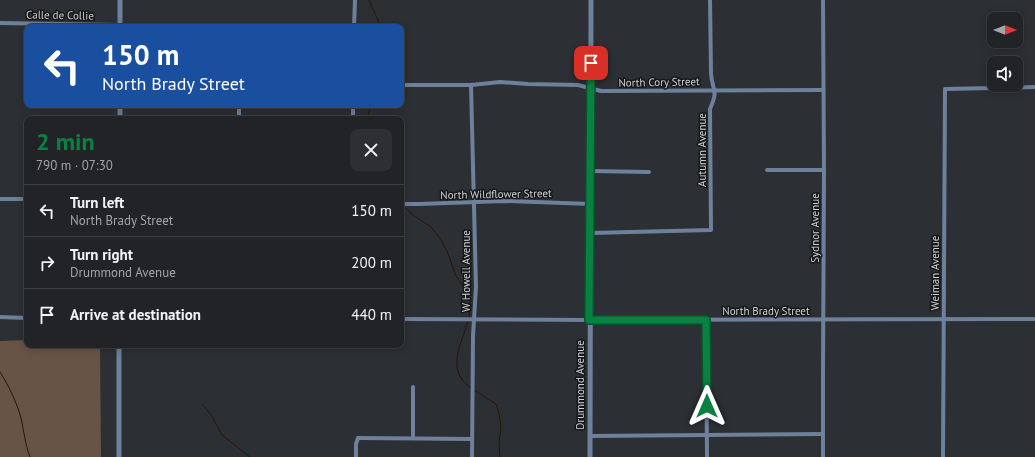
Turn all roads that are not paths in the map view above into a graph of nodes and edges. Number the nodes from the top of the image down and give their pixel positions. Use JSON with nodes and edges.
{"nodes":[{"id":1,"x":120,"y":0,"type":"edge"},
{"id":2,"x":355,"y":0,"type":"edge"},
{"id":3,"x":591,"y":0,"type":"edge"},
{"id":4,"x":710,"y":0,"type":"edge"},
{"id":5,"x":823,"y":0,"type":"edge"},
{"id":6,"x":0,"y":23,"type":"edge"},
{"id":7,"x":40,"y":24,"type":"edge"},
{"id":8,"x":120,"y":24,"type":"edge"},
{"id":9,"x":354,"y":24,"type":"edge"},
{"id":10,"x":404,"y":85,"type":"edge"},
{"id":11,"x":472,"y":85,"type":"junction"},
{"id":12,"x":590,"y":88,"type":"junction"},
{"id":13,"x":1035,"y":88,"type":"edge"},
{"id":14,"x":715,"y":90,"type":"junction"},
{"id":15,"x":823,"y":90,"type":"junction"},
{"id":16,"x":767,"y":170,"type":"dead end"},
{"id":17,"x":824,"y":170,"type":"junction"},
{"id":18,"x":591,"y":171,"type":"junction"},
{"id":19,"x":649,"y":172,"type":"dead end"},
{"id":20,"x":0,"y":199,"type":"edge"},
{"id":21,"x":24,"y":199,"type":"edge"},
{"id":22,"x":474,"y":202,"type":"junction"},
{"id":23,"x":404,"y":204,"type":"edge"},
{"id":24,"x":591,"y":204,"type":"junction"},
{"id":25,"x":591,"y":233,"type":"junction"},
{"id":26,"x":0,"y":317,"type":"edge"},
{"id":27,"x":24,"y":318,"type":"edge"},
{"id":28,"x":404,"y":319,"type":"edge"},
{"id":29,"x":475,"y":319,"type":"junction"},
{"id":30,"x":944,"y":319,"type":"junction"},
{"id":31,"x":1035,"y":319,"type":"edge"},
{"id":32,"x":589,"y":320,"type":"junction"},
{"id":33,"x":706,"y":320,"type":"junction"},
{"id":34,"x":824,"y":320,"type":"junction"},
{"id":35,"x":119,"y":348,"type":"edge"},
{"id":36,"x":413,"y":387,"type":"dead end"},
{"id":37,"x":823,"y":434,"type":"junction"},
{"id":38,"x":590,"y":436,"type":"junction"},
{"id":39,"x":707,"y":436,"type":"junction"},
{"id":40,"x":413,"y":438,"type":"junction"},
{"id":41,"x":472,"y":439,"type":"junction"},
{"id":42,"x":119,"y":457,"type":"edge"},
{"id":43,"x":356,"y":457,"type":"edge"},
{"id":44,"x":472,"y":457,"type":"edge"},
{"id":45,"x":590,"y":457,"type":"edge"},
{"id":46,"x":707,"y":457,"type":"edge"},
{"id":47,"x":823,"y":457,"type":"edge"},
{"id":48,"x":943,"y":457,"type":"edge"}],
"edges":[{"from":1,"to":8,"type":"street"},
{"from":2,"to":9,"type":"street"},
{"from":3,"to":12,"type":"street","name":"Drummond Avenue"},
{"from":4,"to":14,"type":"street","name":"Autumn Avenue"},
{"from":5,"to":15,"type":"street","name":"Sydnor Avenue"},
{"from":6,"to":7,"type":"street","name":"Calle de Collie"},
{"from":10,"to":11,"type":"street","name":"North Cory Street"},
{"from":11,"to":12,"type":"street","name":"North Cory Street"},
{"from":11,"to":22,"type":"street","name":"W Howell Avenue"},
{"from":12,"to":14,"type":"street","name":"North Cory Street"},
{"from":12,"to":18,"type":"street","name":"Drummond Avenue"},
{"from":13,"to":30,"type":"street","name":"Weiman Avenue"},
{"from":14,"to":15,"type":"street","name":"North Cory Street"},
{"from":14,"to":25,"type":"street","name":"Autumn Avenue"},
{"from":15,"to":17,"type":"street","name":"Sydnor Avenue"},
{"from":16,"to":17,"type":"street"},
{"from":17,"to":34,"type":"street","name":"Sydnor Avenue"},
{"from":18,"to":19,"type":"street"},
{"from":18,"to":24,"type":"street","name":"Drummond Avenue"},
{"from":20,"to":21,"type":"street"},
{"from":22,"to":23,"type":"street","name":"North Wildflower Street"},
{"from":22,"to":24,"type":"street","name":"North Wildflower Street"},
{"from":22,"to":29,"type":"street","name":"W Howell Avenue"},
{"from":24,"to":25,"type":"street","name":"Drummond Avenue"},
{"from":25,"to":32,"type":"street","name":"Drummond Avenue"},
{"from":26,"to":27,"type":"street"},
{"from":28,"to":29,"type":"street","name":"North Brady Street"},
{"from":29,"to":32,"type":"street","name":"North Brady Street"},
{"from":29,"to":41,"type":"street","name":"W Howell Avenue"},
{"from":30,"to":31,"type":"street","name":"North Brady Street"},
{"from":30,"to":34,"type":"street","name":"North Brady Street"},
{"from":30,"to":48,"type":"street","name":"Weiman Avenue"},
{"from":32,"to":33,"type":"street","name":"North Brady Street"},
{"from":32,"to":38,"type":"street","name":"Drummond Avenue"},
{"from":33,"to":34,"type":"street","name":"North Brady Street"},
{"from":33,"to":39,"type":"street"},
{"from":34,"to":37,"type":"street","name":"Sydnor Avenue"},
{"from":35,"to":42,"type":"street"},
{"from":36,"to":40,"type":"street"},
{"from":37,"to":39,"type":"street"},
{"from":37,"to":47,"type":"street","name":"Sydnor Avenue"},
{"from":38,"to":39,"type":"street"},
{"from":38,"to":45,"type":"street","name":"Drummond Avenue"},
{"from":39,"to":46,"type":"street"},
{"from":40,"to":41,"type":"street"},
{"from":40,"to":43,"type":"street"},
{"from":41,"to":44,"type":"street","name":"W Howell Avenue"}]}
